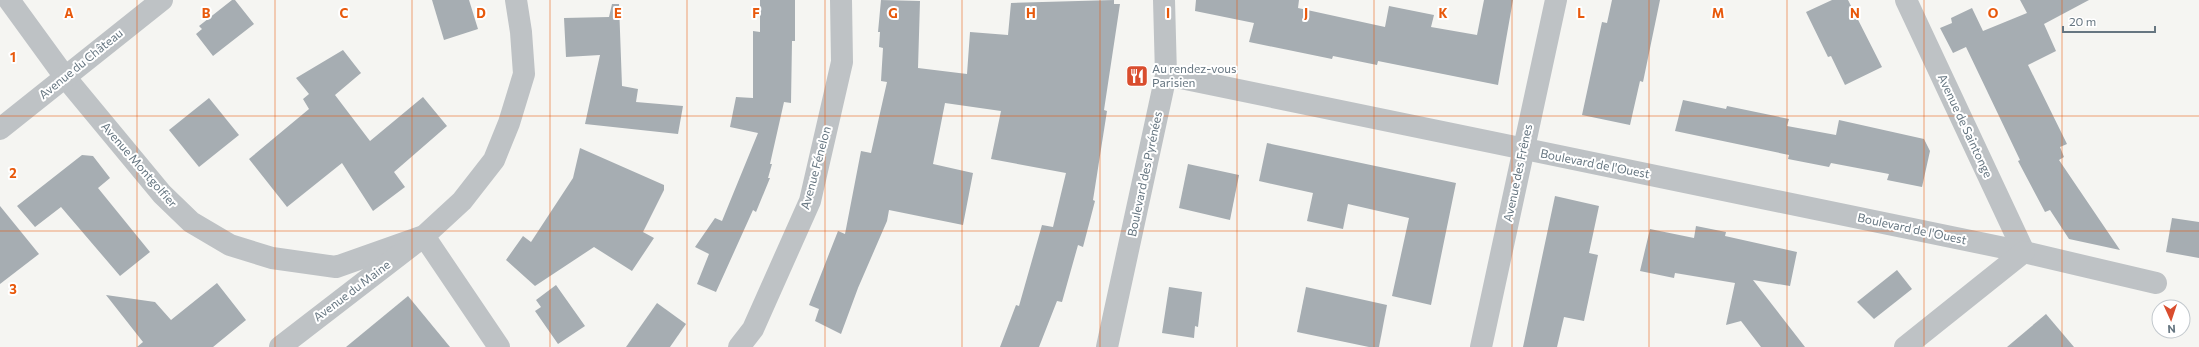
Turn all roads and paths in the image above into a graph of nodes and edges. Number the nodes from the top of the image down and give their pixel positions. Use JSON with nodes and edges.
{"nodes":[{"id":1,"x":9,"y":0,"type":"edge"},
{"id":2,"x":162,"y":0,"type":"edge"},
{"id":3,"x":516,"y":0,"type":"edge"},
{"id":4,"x":841,"y":0,"type":"edge"},
{"id":5,"x":1164,"y":0,"type":"edge"},
{"id":6,"x":1556,"y":0,"type":"edge"},
{"id":7,"x":1906,"y":0,"type":"edge"},
{"id":8,"x":1166,"y":75,"type":"junction"},
{"id":9,"x":65,"y":77,"type":"junction"},
{"id":10,"x":0,"y":129,"type":"edge"},
{"id":11,"x":1522,"y":150,"type":"junction"},
{"id":12,"x":424,"y":236,"type":"junction"},
{"id":13,"x":2024,"y":252,"type":"junction"},
{"id":14,"x":2156,"y":283,"type":"dead end"},
{"id":15,"x":280,"y":347,"type":"edge"},
{"id":16,"x":499,"y":347,"type":"edge"},
{"id":17,"x":739,"y":347,"type":"edge"},
{"id":18,"x":1107,"y":347,"type":"edge"},
{"id":19,"x":1481,"y":347,"type":"edge"},
{"id":20,"x":1905,"y":347,"type":"edge"}],
"edges":[{"from":1,"to":9,"type":"street","name":"Avenue Montgolfier"},
{"from":2,"to":9,"type":"street","name":"Avenue du Château"},
{"from":3,"to":12,"type":"street","name":"Avenue Montgolfier"},
{"from":4,"to":17,"type":"street","name":"Avenue Fénelon"},
{"from":5,"to":8,"type":"street","name":"Boulevard des Pyrénées"},
{"from":6,"to":11,"type":"street","name":"Avenue des Frênes"},
{"from":7,"to":13,"type":"street","name":"Avenue de Saintonge"},
{"from":8,"to":11,"type":"street","name":"Boulevard de l'Ouest"},
{"from":8,"to":18,"type":"street","name":"Boulevard des Pyrénées"},
{"from":9,"to":10,"type":"street","name":"Avenue du Château"},
{"from":9,"to":12,"type":"street","name":"Avenue Montgolfier"},
{"from":11,"to":13,"type":"street","name":"Boulevard de l'Ouest"},
{"from":11,"to":19,"type":"street","name":"Avenue des Frênes"},
{"from":12,"to":15,"type":"street","name":"Avenue du Maine"},
{"from":12,"to":16,"type":"street"},
{"from":13,"to":14,"type":"street","name":"Boulevard de l'Ouest"},
{"from":13,"to":20,"type":"street"}]}
